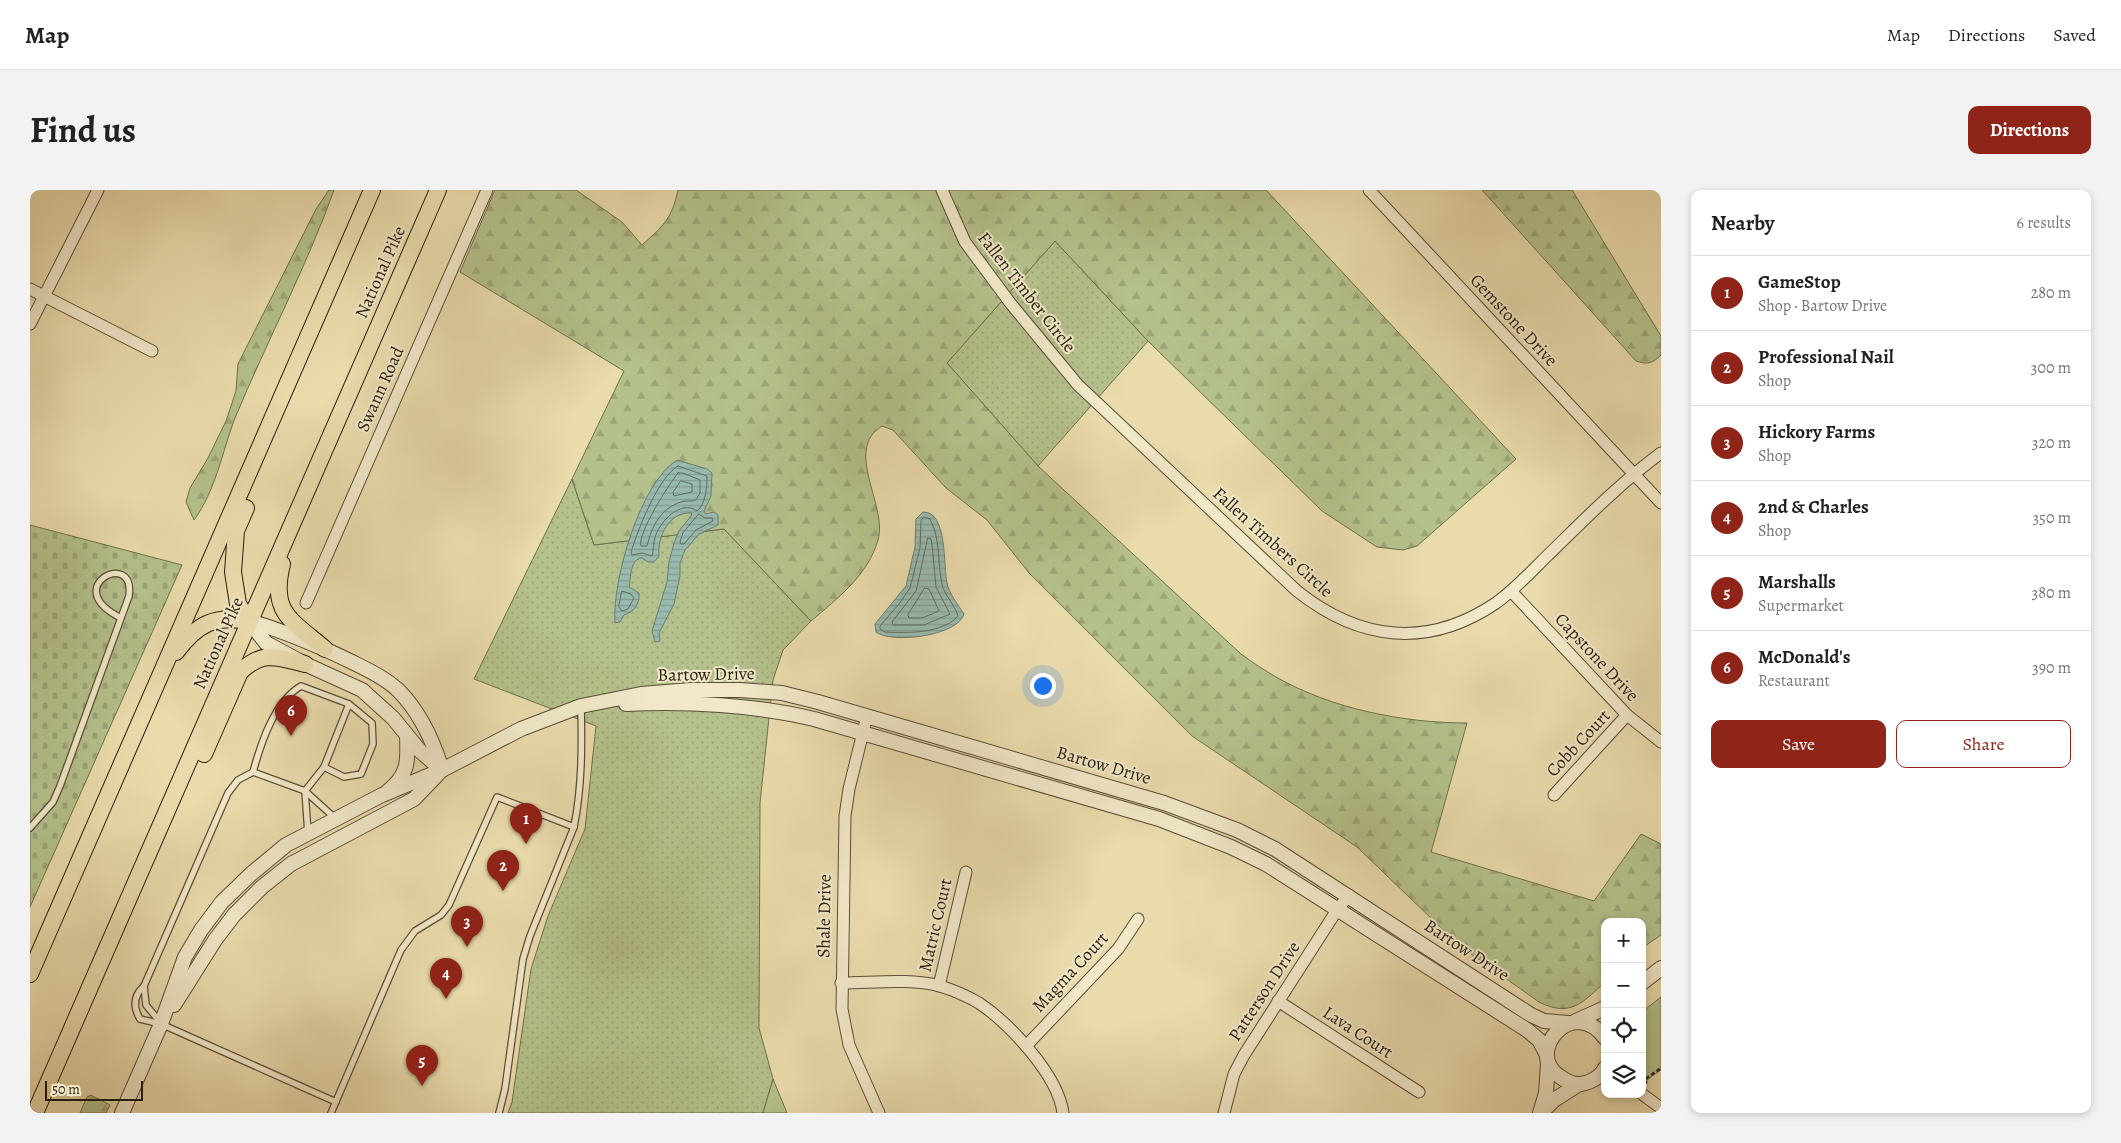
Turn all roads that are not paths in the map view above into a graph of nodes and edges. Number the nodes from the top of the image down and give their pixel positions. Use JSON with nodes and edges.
{"nodes":[{"id":1,"x":98,"y":190,"type":"edge"},
{"id":2,"x":372,"y":190,"type":"edge"},
{"id":3,"x":438,"y":190,"type":"edge"},
{"id":4,"x":487,"y":190,"type":"edge"},
{"id":5,"x":942,"y":190,"type":"edge"},
{"id":6,"x":1369,"y":190,"type":"edge"},
{"id":7,"x":30,"y":289,"type":"edge"},
{"id":8,"x":44,"y":296,"type":"junction"},
{"id":9,"x":30,"y":324,"type":"edge"},
{"id":10,"x":152,"y":351,"type":"dead end"},
{"id":11,"x":299,"y":360,"type":"junction"},
{"id":12,"x":1078,"y":385,"type":"joint"},
{"id":13,"x":1661,"y":453,"type":"edge"},
{"id":14,"x":1634,"y":473,"type":"junction"},
{"id":15,"x":1661,"y":503,"type":"edge"},
{"id":16,"x":292,"y":523,"type":"junction"},
{"id":17,"x":1511,"y":591,"type":"junction"},
{"id":18,"x":306,"y":603,"type":"dead end"},
{"id":19,"x":121,"y":618,"type":"junction"},
{"id":20,"x":249,"y":621,"type":"junction"},
{"id":21,"x":325,"y":649,"type":"junction"},
{"id":22,"x":305,"y":664,"type":"junction"},
{"id":23,"x":161,"y":673,"type":"junction"},
{"id":24,"x":349,"y":704,"type":"junction"},
{"id":25,"x":580,"y":706,"type":"junction"},
{"id":26,"x":1628,"y":715,"type":"junction"},
{"id":27,"x":867,"y":716,"type":"junction"},
{"id":28,"x":862,"y":733,"type":"junction"},
{"id":29,"x":407,"y":736,"type":"junction"},
{"id":30,"x":1661,"y":742,"type":"edge"},
{"id":31,"x":324,"y":767,"type":"junction"},
{"id":32,"x":442,"y":770,"type":"junction"},
{"id":33,"x":253,"y":772,"type":"junction"},
{"id":34,"x":305,"y":791,"type":"junction"},
{"id":35,"x":382,"y":795,"type":"junction"},
{"id":36,"x":1554,"y":795,"type":"dead end"},
{"id":37,"x":336,"y":819,"type":"junction"},
{"id":38,"x":574,"y":827,"type":"junction"},
{"id":39,"x":30,"y":828,"type":"edge"},
{"id":40,"x":308,"y":834,"type":"junction"},
{"id":41,"x":966,"y":872,"type":"dead end"},
{"id":42,"x":1349,"y":896,"type":"junction"},
{"id":43,"x":1337,"y":910,"type":"junction"},
{"id":44,"x":1138,"y":919,"type":"dead end"},
{"id":45,"x":1661,"y":968,"type":"edge"},
{"id":46,"x":30,"y":974,"type":"edge"},
{"id":47,"x":1646,"y":979,"type":"edge"},
{"id":48,"x":841,"y":983,"type":"junction"},
{"id":49,"x":144,"y":986,"type":"junction"},
{"id":50,"x":939,"y":986,"type":"junction"},
{"id":51,"x":87,"y":995,"type":"junction"},
{"id":52,"x":1278,"y":1001,"type":"junction"},
{"id":53,"x":1601,"y":1010,"type":"edge"},
{"id":54,"x":1570,"y":1023,"type":"junction"},
{"id":55,"x":161,"y":1024,"type":"junction"},
{"id":56,"x":1601,"y":1033,"type":"edge"},
{"id":57,"x":1026,"y":1046,"type":"junction"},
{"id":58,"x":1547,"y":1057,"type":"junction"},
{"id":59,"x":1601,"y":1073,"type":"edge"},
{"id":60,"x":1601,"y":1081,"type":"edge"},
{"id":61,"x":1584,"y":1083,"type":"junction"},
{"id":62,"x":1419,"y":1092,"type":"dead end"},
{"id":63,"x":1646,"y":1097,"type":"edge"},
{"id":64,"x":336,"y":1102,"type":"junction"},
{"id":65,"x":1661,"y":1108,"type":"edge"},
{"id":66,"x":35,"y":1113,"type":"edge"},
{"id":67,"x":122,"y":1113,"type":"edge"},
{"id":68,"x":331,"y":1113,"type":"edge"},
{"id":69,"x":498,"y":1113,"type":"edge"},
{"id":70,"x":878,"y":1113,"type":"edge"},
{"id":71,"x":1064,"y":1113,"type":"edge"},
{"id":72,"x":1224,"y":1113,"type":"edge"},
{"id":73,"x":1540,"y":1113,"type":"edge"}],
"edges":[{"from":1,"to":8,"type":"street"},
{"from":2,"to":11,"type":"main road"},
{"from":3,"to":16,"type":"main road","name":"National Pike"},
{"from":4,"to":18,"type":"street","name":"Swann Road"},
{"from":5,"to":12,"type":"street","name":"Fallen Timber Circle"},
{"from":6,"to":14,"type":"street","name":"Gemstone Drive"},
{"from":7,"to":8,"type":"street"},
{"from":8,"to":9,"type":"street"},
{"from":8,"to":10,"type":"street"},
{"from":11,"to":20,"type":"main road"},
{"from":11,"to":23,"type":"main road"},
{"from":12,"to":17,"type":"street","name":"Fallen Timbers Circle"},
{"from":13,"to":14,"type":"street","name":"Fallen Timbers Circle"},
{"from":14,"to":15,"type":"street","name":"Gemstone Drive"},
{"from":14,"to":17,"type":"street","name":"Fallen Timbers Circle"},
{"from":16,"to":20,"type":"main road","name":"National Pike"},
{"from":16,"to":21,"type":"main road"},
{"from":17,"to":26,"type":"street","name":"Capstone Drive"},
{"from":19,"to":19,"type":"lane"},
{"from":19,"to":39,"type":"lane"},
{"from":20,"to":21,"type":"street"},
{"from":20,"to":22,"type":"street"},
{"from":20,"to":23,"type":"main road"},
{"from":20,"to":51,"type":"main road","name":"National Pike"},
{"from":21,"to":32,"type":"street"},
{"from":22,"to":29,"type":"street"},
{"from":22,"to":51,"type":"main road"},
{"from":23,"to":46,"type":"main road"},
{"from":24,"to":31,"type":"lane"},
{"from":24,"to":31,"type":"lane"},
{"from":24,"to":33,"type":"lane"},
{"from":25,"to":27,"type":"street","name":"Bartow Drive"},
{"from":25,"to":28,"type":"street","name":"Bartow Drive"},
{"from":25,"to":32,"type":"street","name":"Bartow Drive"},
{"from":25,"to":38,"type":"lane"},
{"from":26,"to":30,"type":"street","name":"Capstone Drive"},
{"from":26,"to":36,"type":"street","name":"Cobb Court"},
{"from":27,"to":28,"type":"street","name":"Shale Drive"},
{"from":27,"to":42,"type":"street","name":"Bartow Drive"},
{"from":28,"to":43,"type":"street","name":"Bartow Drive"},
{"from":28,"to":48,"type":"street","name":"Shale Drive"},
{"from":29,"to":32,"type":"street"},
{"from":29,"to":35,"type":"street"},
{"from":31,"to":34,"type":"lane"},
{"from":32,"to":35,"type":"street"},
{"from":32,"to":55,"type":"street"},
{"from":33,"to":34,"type":"lane"},
{"from":33,"to":49,"type":"lane"},
{"from":34,"to":37,"type":"lane"},
{"from":34,"to":40,"type":"lane"},
{"from":35,"to":37,"type":"street"},
{"from":37,"to":40,"type":"street"},
{"from":38,"to":64,"type":"lane"},
{"from":38,"to":69,"type":"lane"},
{"from":40,"to":55,"type":"street"},
{"from":41,"to":50,"type":"street","name":"Matric Court"},
{"from":42,"to":43,"type":"street","name":"Patterson Drive"},
{"from":42,"to":54,"type":"street","name":"Bartow Drive"},
{"from":43,"to":52,"type":"street","name":"Patterson Drive"},
{"from":43,"to":58,"type":"street","name":"Bartow Drive"},
{"from":44,"to":57,"type":"street","name":"Magma Court"},
{"from":45,"to":47,"type":"street"},
{"from":48,"to":50,"type":"street"},
{"from":48,"to":70,"type":"street","name":"Shale Drive"},
{"from":49,"to":55,"type":"lane"},
{"from":49,"to":55,"type":"lane"},
{"from":50,"to":57,"type":"street"},
{"from":51,"to":66,"type":"main road","name":"National Pike"},
{"from":52,"to":62,"type":"street","name":"Lava Court"},
{"from":52,"to":72,"type":"street","name":"Patterson Drive"},
{"from":53,"to":54,"type":"street"},
{"from":54,"to":56,"type":"street","name":"Bartow Drive"},
{"from":54,"to":58,"type":"street"},
{"from":55,"to":64,"type":"lane"},
{"from":55,"to":67,"type":"street"},
{"from":57,"to":71,"type":"street"},
{"from":58,"to":61,"type":"street","name":"Bartow Drive"},
{"from":58,"to":73,"type":"street"},
{"from":59,"to":61,"type":"street"},
{"from":60,"to":61,"type":"street"},
{"from":61,"to":73,"type":"street"},
{"from":63,"to":65,"type":"street"},
{"from":64,"to":68,"type":"lane"}]}
